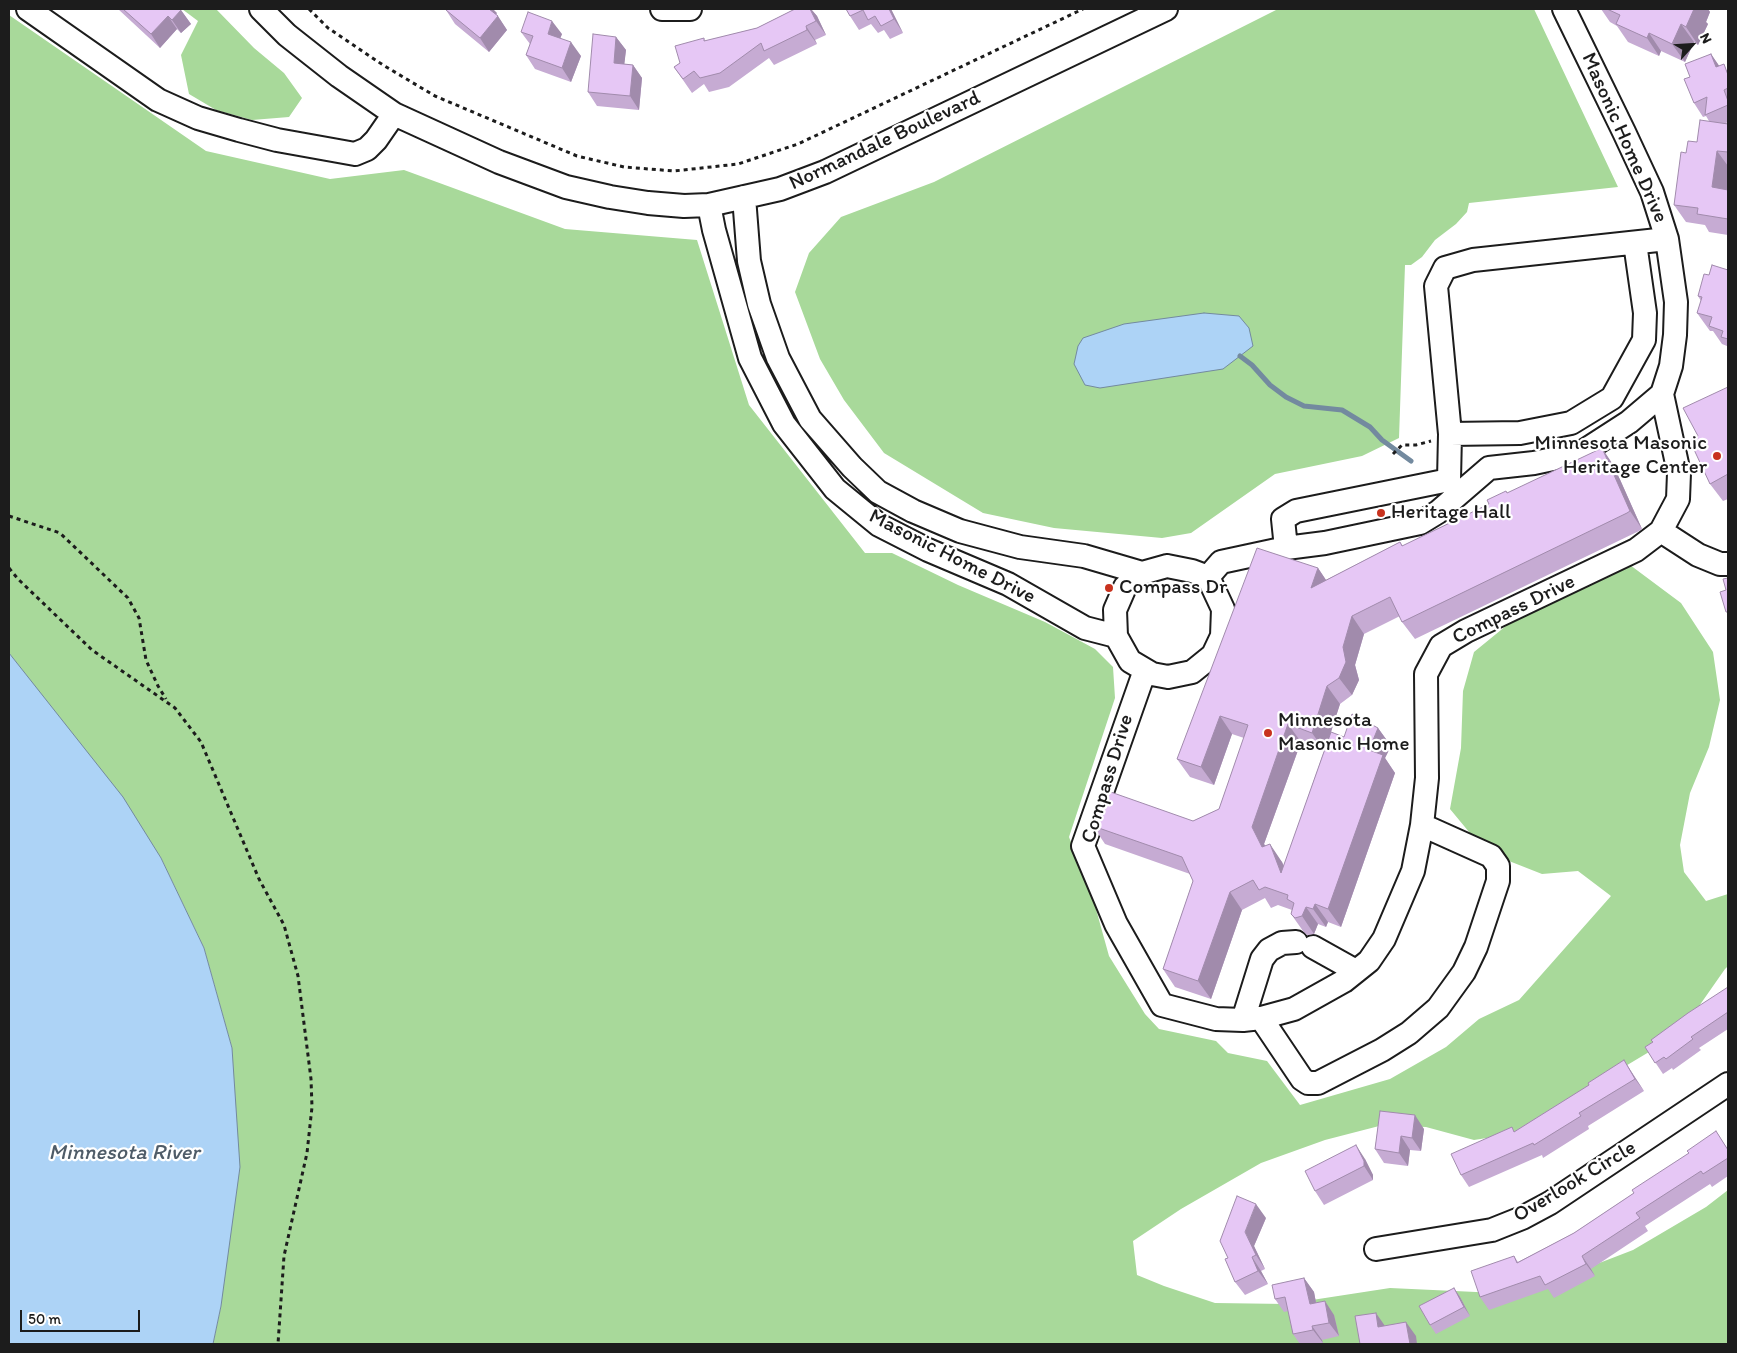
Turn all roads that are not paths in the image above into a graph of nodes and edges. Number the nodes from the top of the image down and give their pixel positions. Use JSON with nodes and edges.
{"nodes":[{"id":1,"x":28,"y":9,"type":"edge"},
{"id":2,"x":261,"y":9,"type":"edge"},
{"id":3,"x":662,"y":9,"type":"edge"},
{"id":4,"x":690,"y":9,"type":"edge"},
{"id":5,"x":1564,"y":9,"type":"edge"},
{"id":6,"x":1152,"y":12,"type":"edge"},
{"id":7,"x":394,"y":114,"type":"junction"},
{"id":8,"x":744,"y":197,"type":"junction"},
{"id":9,"x":709,"y":205,"type":"junction"},
{"id":10,"x":1668,"y":239,"type":"junction"},
{"id":11,"x":1635,"y":243,"type":"junction"},
{"id":12,"x":1662,"y":394,"type":"junction"},
{"id":13,"x":1450,"y":434,"type":"junction"},
{"id":14,"x":1453,"y":488,"type":"junction"},
{"id":15,"x":1661,"y":531,"type":"junction"},
{"id":16,"x":1286,"y":548,"type":"junction"},
{"id":17,"x":1728,"y":564,"type":"edge"},
{"id":18,"x":1142,"y":573,"type":"junction"},
{"id":19,"x":1208,"y":577,"type":"junction"},
{"id":20,"x":1116,"y":636,"type":"junction"},
{"id":21,"x":1145,"y":670,"type":"junction"},
{"id":22,"x":1422,"y":826,"type":"junction"},
{"id":23,"x":1356,"y":971,"type":"junction"},
{"id":24,"x":1252,"y":1019,"type":"junction"},
{"id":25,"x":1728,"y":1084,"type":"edge"},
{"id":26,"x":1376,"y":1249,"type":"dead end"}],
"edges":[{"from":1,"to":7,"type":"street"},
{"from":2,"to":7,"type":"street","name":"Normandale Boulevard"},
{"from":3,"to":4,"type":"street"},
{"from":5,"to":10,"type":"street","name":"Masonic Home Drive"},
{"from":6,"to":8,"type":"street","name":"Normandale Boulevard"},
{"from":7,"to":9,"type":"street","name":"Normandale Boulevard"},
{"from":8,"to":9,"type":"street","name":"Normandale Boulevard"},
{"from":8,"to":18,"type":"street","name":"Masonic Home Drive"},
{"from":9,"to":20,"type":"street","name":"Masonic Home Drive"},
{"from":10,"to":11,"type":"street"},
{"from":10,"to":12,"type":"street","name":"Masonic Home Drive"},
{"from":11,"to":13,"type":"street"},
{"from":11,"to":13,"type":"street"},
{"from":12,"to":14,"type":"street"},
{"from":12,"to":15,"type":"street","name":"Compass Drive"},
{"from":13,"to":14,"type":"street"},
{"from":14,"to":16,"type":"street"},
{"from":14,"to":16,"type":"street"},
{"from":15,"to":17,"type":"street"},
{"from":15,"to":22,"type":"street","name":"Compass Drive"},
{"from":16,"to":19,"type":"street"},
{"from":18,"to":19,"type":"street"},
{"from":18,"to":20,"type":"street"},
{"from":19,"to":21,"type":"street"},
{"from":20,"to":21,"type":"street"},
{"from":21,"to":24,"type":"street","name":"Compass Drive"},
{"from":22,"to":23,"type":"street","name":"Compass Drive"},
{"from":22,"to":24,"type":"street"},
{"from":23,"to":24,"type":"street","name":"Compass Drive"},
{"from":23,"to":24,"type":"street"},
{"from":25,"to":26,"type":"street","name":"Overlook Circle"}]}
